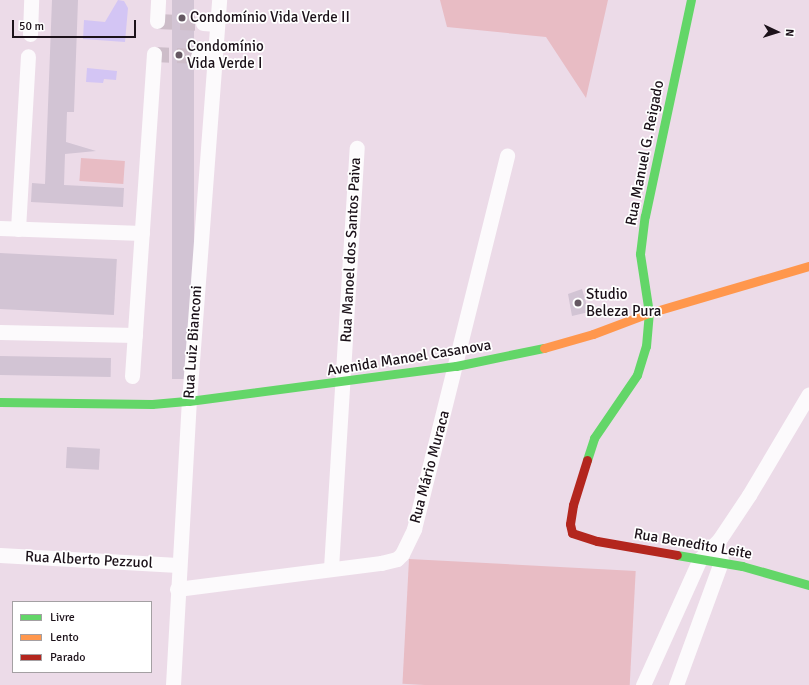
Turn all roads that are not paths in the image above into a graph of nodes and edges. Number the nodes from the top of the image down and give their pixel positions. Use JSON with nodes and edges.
{"nodes":[{"id":1,"x":31,"y":0,"type":"edge"},
{"id":2,"x":158,"y":0,"type":"edge"},
{"id":3,"x":219,"y":0,"type":"edge"},
{"id":4,"x":691,"y":0,"type":"edge"},
{"id":5,"x":156,"y":21,"type":"dead end"},
{"id":6,"x":30,"y":34,"type":"dead end"},
{"id":7,"x":154,"y":54,"type":"dead end"},
{"id":8,"x":28,"y":56,"type":"dead end"},
{"id":9,"x":198,"y":56,"type":"tunnel mouth"},
{"id":10,"x":215,"y":57,"type":"junction"},
{"id":11,"x":357,"y":148,"type":"dead end"},
{"id":12,"x":508,"y":155,"type":"dead end"},
{"id":13,"x":0,"y":228,"type":"edge"},
{"id":14,"x":18,"y":229,"type":"junction"},
{"id":15,"x":142,"y":233,"type":"junction"},
{"id":16,"x":809,"y":266,"type":"edge"},
{"id":17,"x":649,"y":313,"type":"junction"},
{"id":18,"x":0,"y":332,"type":"edge"},
{"id":19,"x":135,"y":335,"type":"junction"},
{"id":20,"x":456,"y":366,"type":"junction"},
{"id":21,"x":132,"y":376,"type":"dead end"},
{"id":22,"x":343,"y":383,"type":"junction"},
{"id":23,"x":809,"y":394,"type":"edge"},
{"id":24,"x":189,"y":401,"type":"junction"},
{"id":25,"x":0,"y":402,"type":"edge"},
{"id":26,"x":572,"y":533,"type":"joint"},
{"id":27,"x":719,"y":540,"type":"junction"},
{"id":28,"x":0,"y":555,"type":"edge"},
{"id":29,"x":700,"y":559,"type":"junction"},
{"id":30,"x":721,"y":562,"type":"junction"},
{"id":31,"x":178,"y":564,"type":"junction"},
{"id":32,"x":331,"y":568,"type":"junction"},
{"id":33,"x":809,"y":585,"type":"edge"},
{"id":34,"x":177,"y":589,"type":"junction"},
{"id":35,"x":173,"y":685,"type":"edge"},
{"id":36,"x":642,"y":685,"type":"edge"},
{"id":37,"x":676,"y":685,"type":"edge"}],
"edges":[{"from":1,"to":6,"type":"street"},
{"from":2,"to":5,"type":"street"},
{"from":3,"to":10,"type":"street","name":"Rua Luiz Bianconi"},
{"from":4,"to":17,"type":"street","name":"Rua Manuel G. Reigado"},
{"from":7,"to":15,"type":"street"},
{"from":8,"to":14,"type":"street"},
{"from":9,"to":10,"type":"street"},
{"from":10,"to":24,"type":"street","name":"Rua Luiz Bianconi"},
{"from":11,"to":22,"type":"street","name":"Rua Manoel dos Santos Paiva"},
{"from":12,"to":20,"type":"street","name":"Rua Mário Muraca"},
{"from":13,"to":14,"type":"street"},
{"from":14,"to":15,"type":"street"},
{"from":15,"to":19,"type":"street"},
{"from":16,"to":17,"type":"street","name":"Avenida Manoel Casanova"},
{"from":17,"to":20,"type":"street","name":"Avenida Manoel Casanova"},
{"from":17,"to":26,"type":"street","name":"Rua Manuel G. Reigado"},
{"from":18,"to":19,"type":"street"},
{"from":19,"to":21,"type":"street"},
{"from":20,"to":22,"type":"street","name":"Avenida Manoel Casanova"},
{"from":20,"to":32,"type":"street","name":"Rua Mário Muraca"},
{"from":22,"to":24,"type":"street","name":"Avenida Manoel Casanova"},
{"from":22,"to":32,"type":"street","name":"Rua Manoel dos Santos Paiva"},
{"from":23,"to":27,"type":"street"},
{"from":24,"to":25,"type":"street","name":"Avenida Manoel Casanova"},
{"from":24,"to":31,"type":"street","name":"Rua Luiz Bianconi"},
{"from":26,"to":29,"type":"street","name":"Rua Benedito Leite"},
{"from":27,"to":29,"type":"street"},
{"from":27,"to":30,"type":"street"},
{"from":28,"to":31,"type":"street","name":"Rua Alberto Pezzuol"},
{"from":29,"to":30,"type":"street","name":"Rua Benedito Leite"},
{"from":29,"to":36,"type":"street"},
{"from":30,"to":33,"type":"street","name":"Rua Benedito Leite"},
{"from":30,"to":37,"type":"street"},
{"from":31,"to":34,"type":"street","name":"Rua Luiz Bianconi"},
{"from":32,"to":34,"type":"street","name":"Rua Mário Muraca"},
{"from":34,"to":35,"type":"street","name":"Rua Luiz Bianconi"}]}
